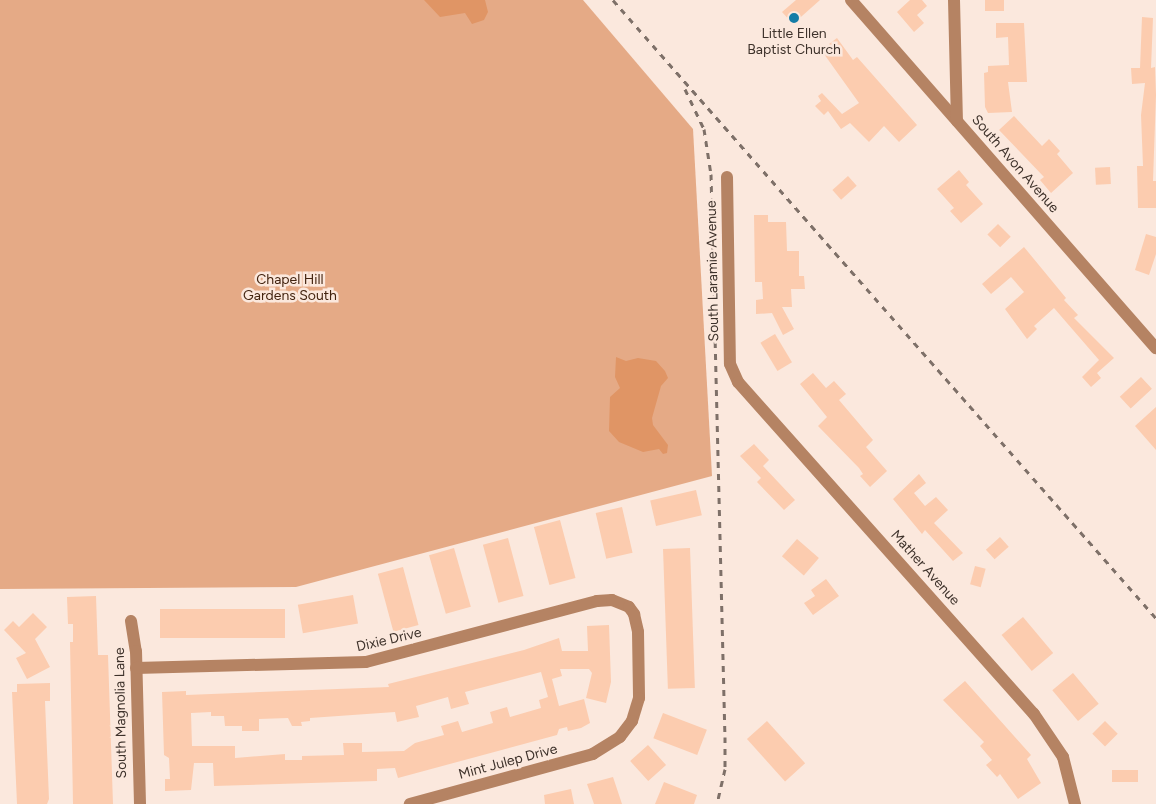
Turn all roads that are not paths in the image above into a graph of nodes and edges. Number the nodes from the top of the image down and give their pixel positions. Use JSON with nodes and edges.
{"nodes":[{"id":1,"x":850,"y":0,"type":"edge"},
{"id":2,"x":954,"y":0,"type":"edge"},
{"id":3,"x":957,"y":121,"type":"junction"},
{"id":4,"x":727,"y":177,"type":"dead end"},
{"id":5,"x":1154,"y":340,"type":"edge"},
{"id":6,"x":730,"y":364,"type":"joint"},
{"id":7,"x":131,"y":620,"type":"dead end"},
{"id":8,"x":136,"y":668,"type":"junction"},
{"id":9,"x":611,"y":744,"type":"joint"},
{"id":10,"x":140,"y":804,"type":"edge"},
{"id":11,"x":410,"y":804,"type":"edge"},
{"id":12,"x":1075,"y":804,"type":"edge"}],
"edges":[{"from":1,"to":3,"type":"street","name":"South Avon Avenue"},
{"from":2,"to":3,"type":"street"},
{"from":3,"to":5,"type":"street","name":"South Avon Avenue"},
{"from":4,"to":6,"type":"street","name":"South Laramie Avenue"},
{"from":6,"to":12,"type":"street","name":"Mather Avenue"},
{"from":7,"to":8,"type":"street","name":"South Magnolia Lane"},
{"from":8,"to":9,"type":"street","name":"Dixie Drive"},
{"from":8,"to":10,"type":"street","name":"South Magnolia Lane"},
{"from":9,"to":11,"type":"street","name":"Mint Julep Drive"}]}
